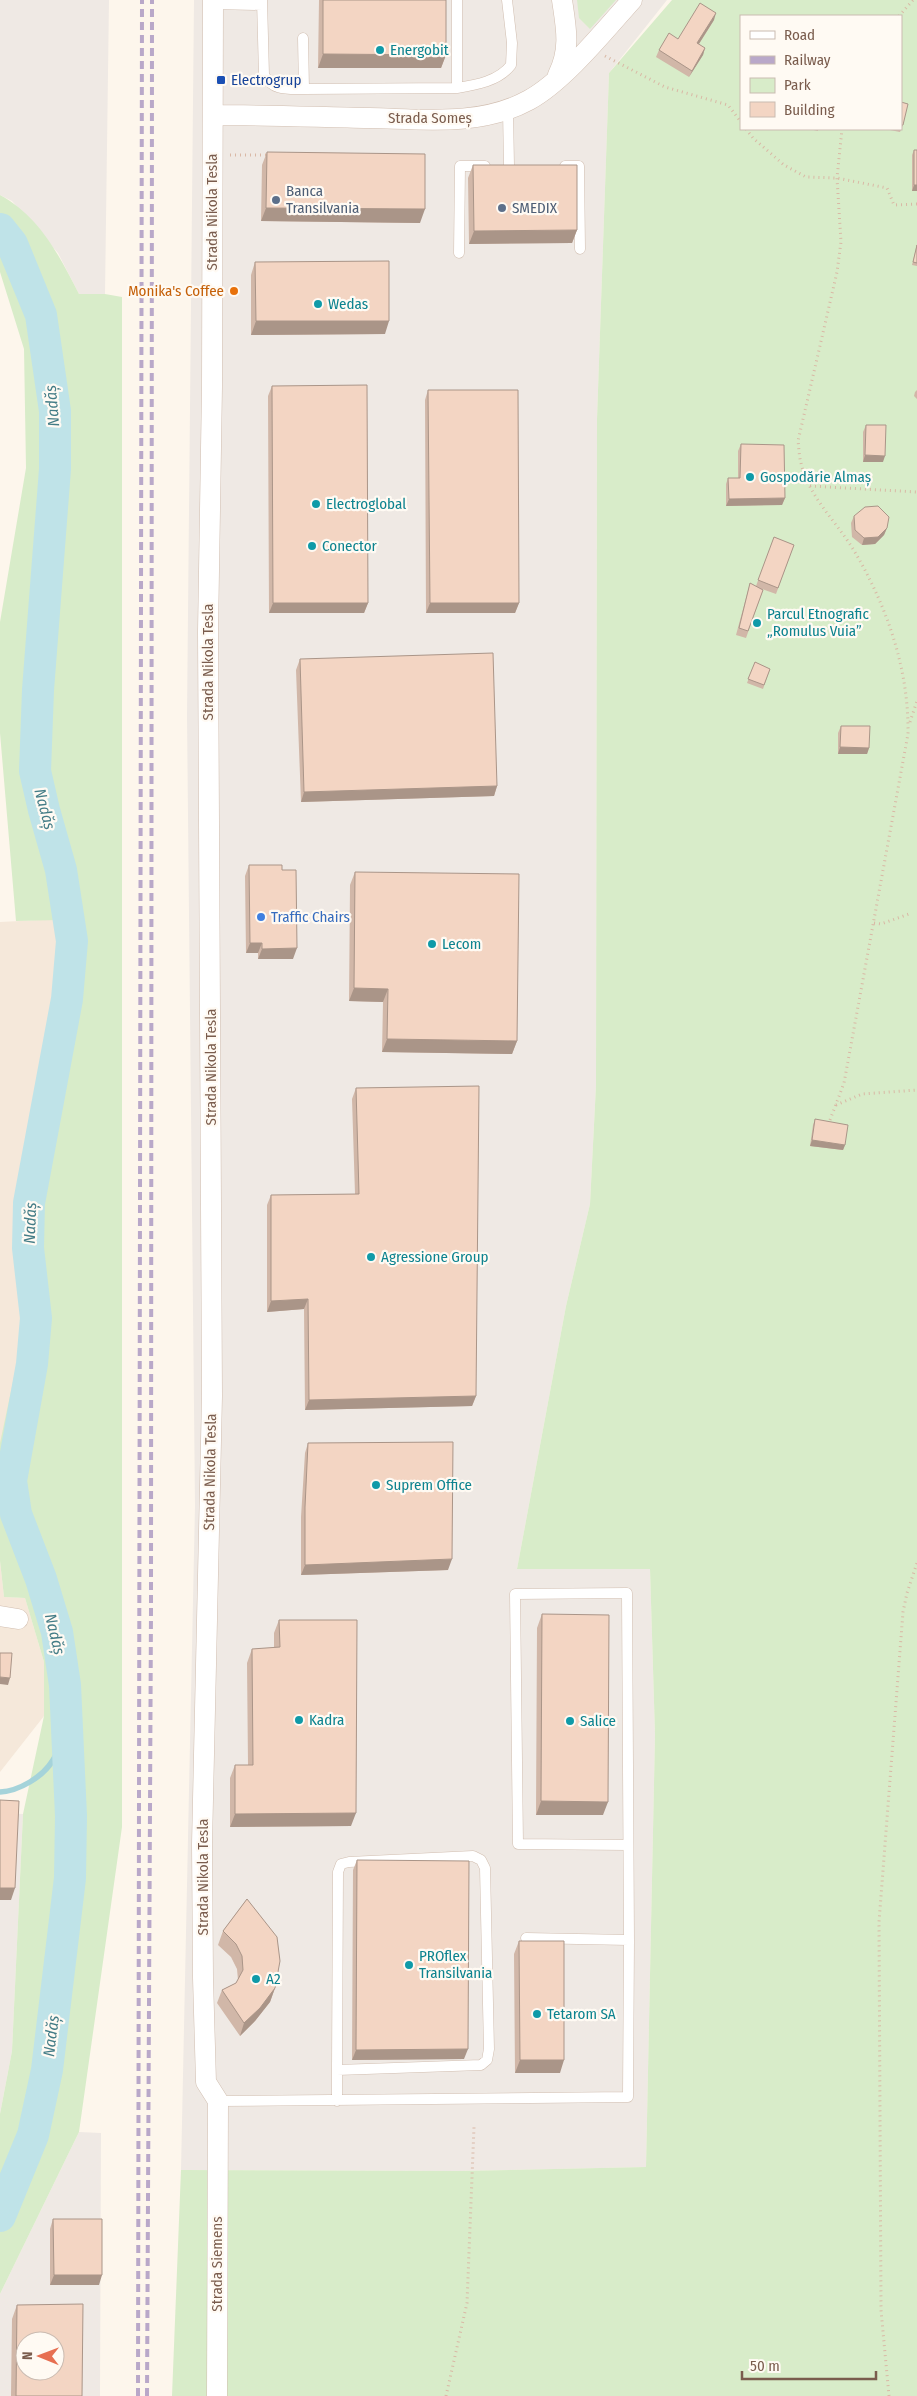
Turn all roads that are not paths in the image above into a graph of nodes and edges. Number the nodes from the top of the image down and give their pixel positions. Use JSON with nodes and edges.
{"nodes":[{"id":1,"x":457,"y":0,"type":"edge"},
{"id":2,"x":507,"y":0,"type":"edge"},
{"id":3,"x":562,"y":0,"type":"edge"},
{"id":4,"x":632,"y":0,"type":"edge"},
{"id":5,"x":213,"y":2,"type":"edge"},
{"id":6,"x":262,"y":2,"type":"edge"},
{"id":7,"x":303,"y":38,"type":"dead end"},
{"id":8,"x":554,"y":81,"type":"junction"},
{"id":9,"x":457,"y":88,"type":"junction"},
{"id":10,"x":304,"y":89,"type":"junction"},
{"id":11,"x":508,"y":110,"type":"junction"},
{"id":12,"x":213,"y":115,"type":"junction"},
{"id":13,"x":553,"y":166,"type":"edge"},
{"id":14,"x":580,"y":248,"type":"dead end"},
{"id":15,"x":459,"y":252,"type":"dead end"},
{"id":16,"x":628,"y":1845,"type":"junction"},
{"id":17,"x":526,"y":1938,"type":"dead end"},
{"id":18,"x":628,"y":1940,"type":"junction"},
{"id":19,"x":337,"y":2070,"type":"junction"},
{"id":20,"x":218,"y":2101,"type":"junction"},
{"id":21,"x":337,"y":2101,"type":"junction"},
{"id":22,"x":218,"y":2131,"type":"joint"},
{"id":23,"x":217,"y":2396,"type":"edge"}],
"edges":[{"from":1,"to":9,"type":"lane"},
{"from":2,"to":9,"type":"lane"},
{"from":3,"to":8,"type":"street"},
{"from":4,"to":8,"type":"street","name":"Strada Someș"},
{"from":5,"to":6,"type":"lane"},
{"from":5,"to":12,"type":"street","name":"Strada Nikola Tesla"},
{"from":6,"to":10,"type":"lane"},
{"from":7,"to":10,"type":"lane"},
{"from":8,"to":11,"type":"street","name":"Strada Someș"},
{"from":9,"to":10,"type":"lane"},
{"from":11,"to":12,"type":"street","name":"Strada Someș"},
{"from":11,"to":15,"type":"lane"},
{"from":12,"to":20,"type":"street","name":"Strada Nikola Tesla"},
{"from":13,"to":14,"type":"lane"},
{"from":16,"to":16,"type":"lane"},
{"from":16,"to":18,"type":"lane"},
{"from":17,"to":18,"type":"lane"},
{"from":18,"to":21,"type":"lane"},
{"from":19,"to":19,"type":"lane"},
{"from":19,"to":21,"type":"lane"},
{"from":20,"to":21,"type":"lane"},
{"from":20,"to":22,"type":"street","name":"Strada Nikola Tesla"},
{"from":22,"to":23,"type":"street","name":"Strada Siemens"}]}
